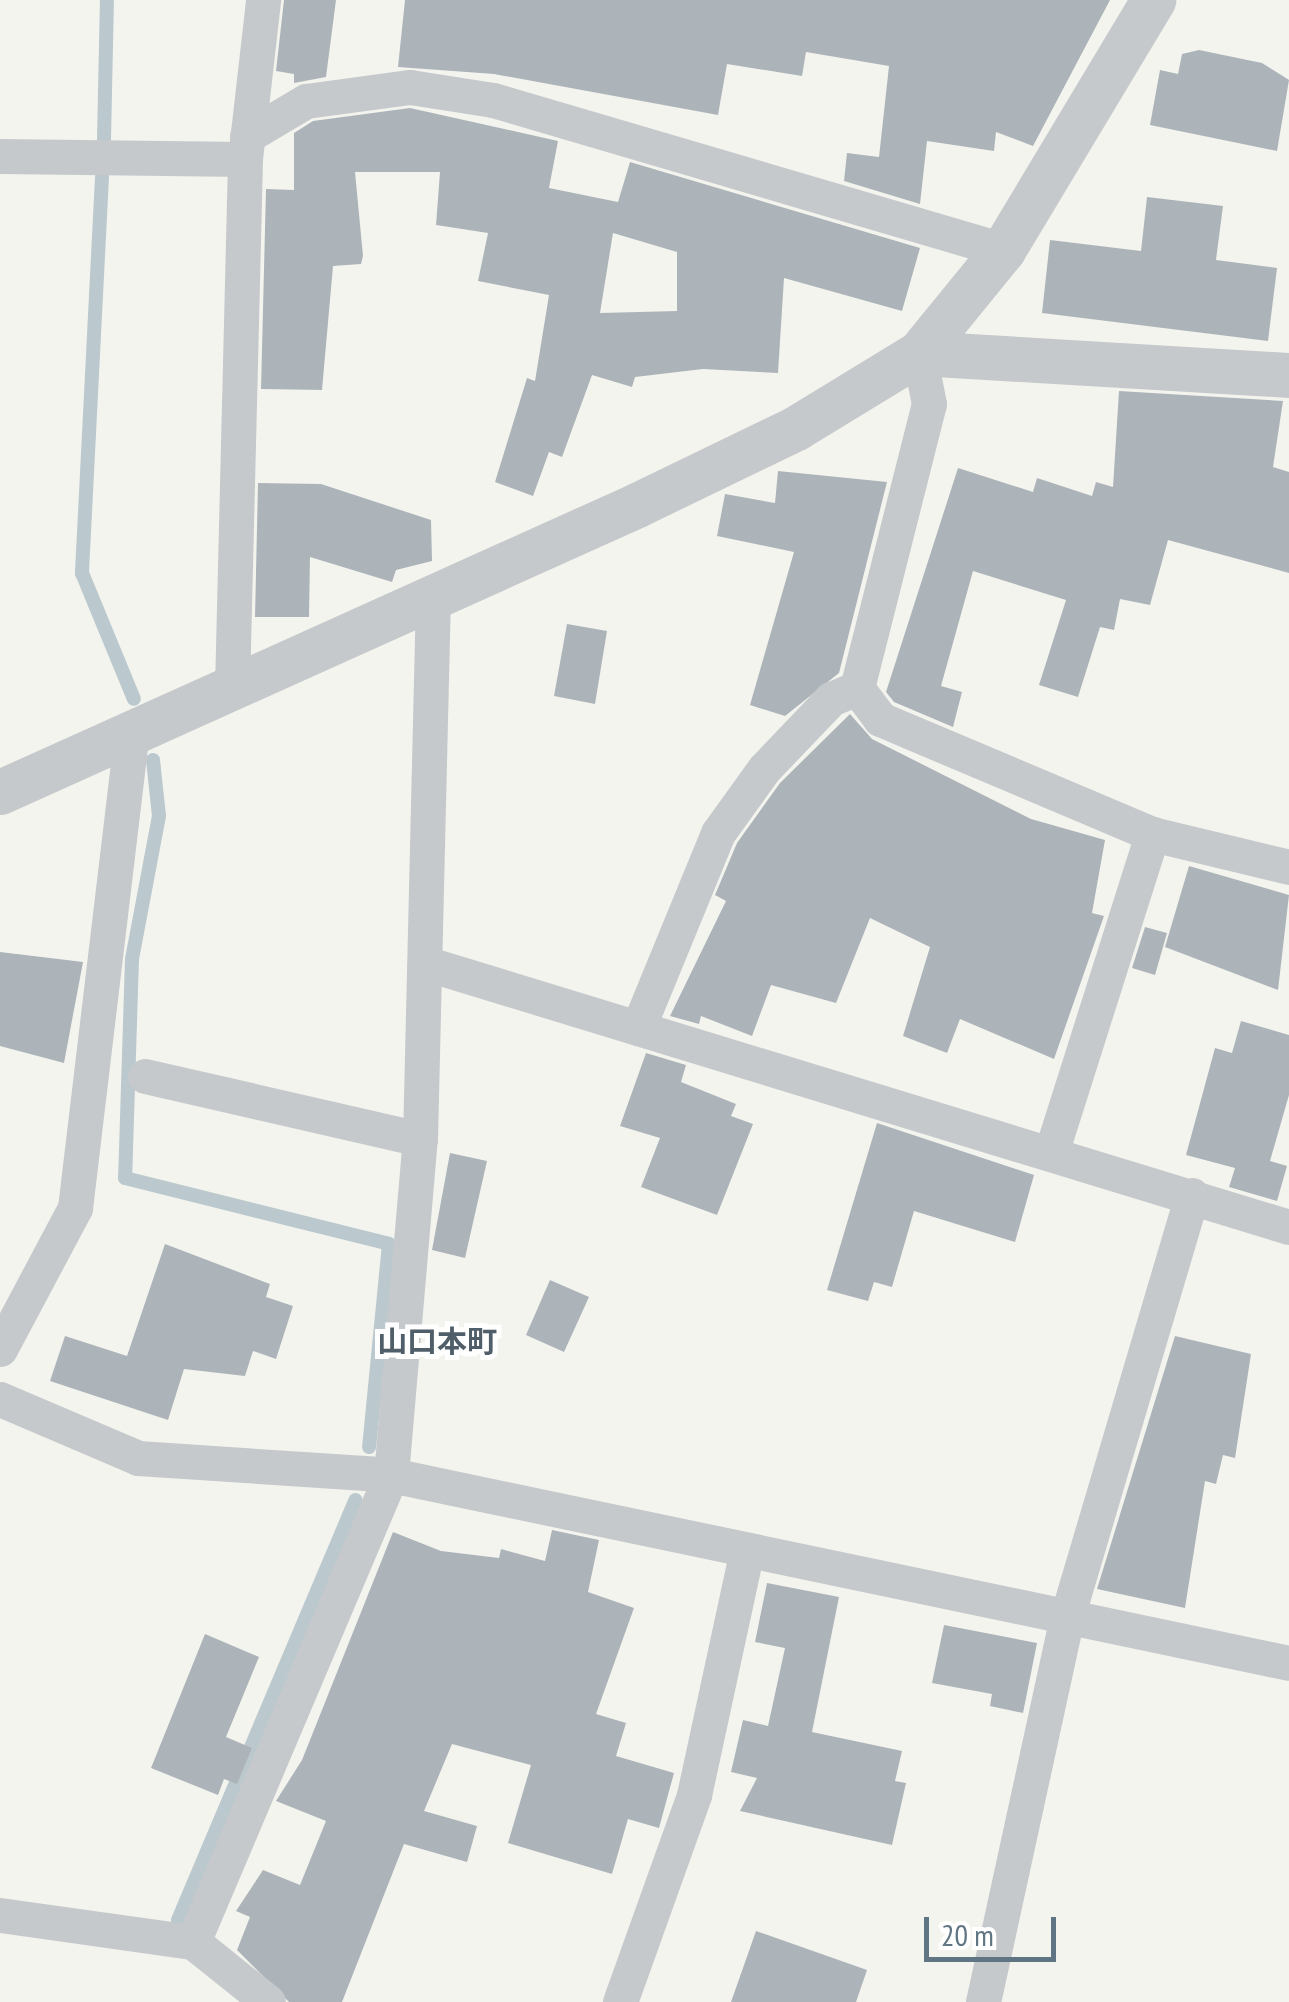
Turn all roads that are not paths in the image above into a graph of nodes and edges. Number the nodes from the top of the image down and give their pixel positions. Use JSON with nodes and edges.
{"nodes":[{"id":1,"x":262,"y":0,"type":"edge"},
{"id":2,"x":1154,"y":0,"type":"edge"},
{"id":3,"x":246,"y":148,"type":"junction"},
{"id":4,"x":0,"y":156,"type":"edge"},
{"id":5,"x":1004,"y":250,"type":"junction"},
{"id":6,"x":919,"y":353,"type":"junction"},
{"id":7,"x":1289,"y":375,"type":"edge"},
{"id":8,"x":433,"y":596,"type":"junction"},
{"id":9,"x":232,"y":688,"type":"junction"},
{"id":10,"x":856,"y":688,"type":"junction"},
{"id":11,"x":132,"y":733,"type":"junction"},
{"id":12,"x":0,"y":792,"type":"edge"},
{"id":13,"x":1152,"y":834,"type":"junction"},
{"id":14,"x":1289,"y":867,"type":"edge"},
{"id":15,"x":428,"y":964,"type":"junction"},
{"id":16,"x":638,"y":1028,"type":"junction"},
{"id":17,"x":145,"y":1076,"type":"dead end"},
{"id":18,"x":420,"y":1139,"type":"junction"},
{"id":19,"x":1051,"y":1153,"type":"junction"},
{"id":20,"x":1192,"y":1196,"type":"junction"},
{"id":21,"x":1289,"y":1228,"type":"edge"},
{"id":22,"x":0,"y":1349,"type":"edge"},
{"id":23,"x":0,"y":1399,"type":"edge"},
{"id":24,"x":391,"y":1475,"type":"junction"},
{"id":25,"x":746,"y":1550,"type":"junction"},
{"id":26,"x":1067,"y":1618,"type":"junction"},
{"id":27,"x":1289,"y":1662,"type":"edge"},
{"id":28,"x":0,"y":1915,"type":"edge"},
{"id":29,"x":193,"y":1942,"type":"junction"},
{"id":30,"x":268,"y":2002,"type":"edge"},
{"id":31,"x":620,"y":2002,"type":"edge"},
{"id":32,"x":982,"y":2002,"type":"edge"}],
"edges":[{"from":1,"to":3,"type":"street"},
{"from":2,"to":5,"type":"street"},
{"from":3,"to":4,"type":"street"},
{"from":3,"to":5,"type":"street"},
{"from":3,"to":9,"type":"street"},
{"from":5,"to":6,"type":"street"},
{"from":6,"to":7,"type":"street"},
{"from":6,"to":8,"type":"street"},
{"from":6,"to":10,"type":"street"},
{"from":8,"to":9,"type":"street"},
{"from":8,"to":15,"type":"street"},
{"from":9,"to":11,"type":"street"},
{"from":10,"to":13,"type":"street"},
{"from":10,"to":16,"type":"street"},
{"from":11,"to":12,"type":"street"},
{"from":11,"to":22,"type":"street"},
{"from":13,"to":14,"type":"street"},
{"from":13,"to":19,"type":"street"},
{"from":15,"to":16,"type":"street"},
{"from":15,"to":18,"type":"street"},
{"from":16,"to":19,"type":"street"},
{"from":17,"to":18,"type":"street"},
{"from":18,"to":24,"type":"street"},
{"from":19,"to":20,"type":"street"},
{"from":20,"to":21,"type":"street"},
{"from":20,"to":26,"type":"street"},
{"from":23,"to":24,"type":"street"},
{"from":24,"to":25,"type":"street"},
{"from":24,"to":29,"type":"street"},
{"from":25,"to":26,"type":"street"},
{"from":25,"to":31,"type":"street"},
{"from":26,"to":27,"type":"street"},
{"from":26,"to":32,"type":"street"},
{"from":28,"to":29,"type":"street"},
{"from":29,"to":30,"type":"street"}]}
